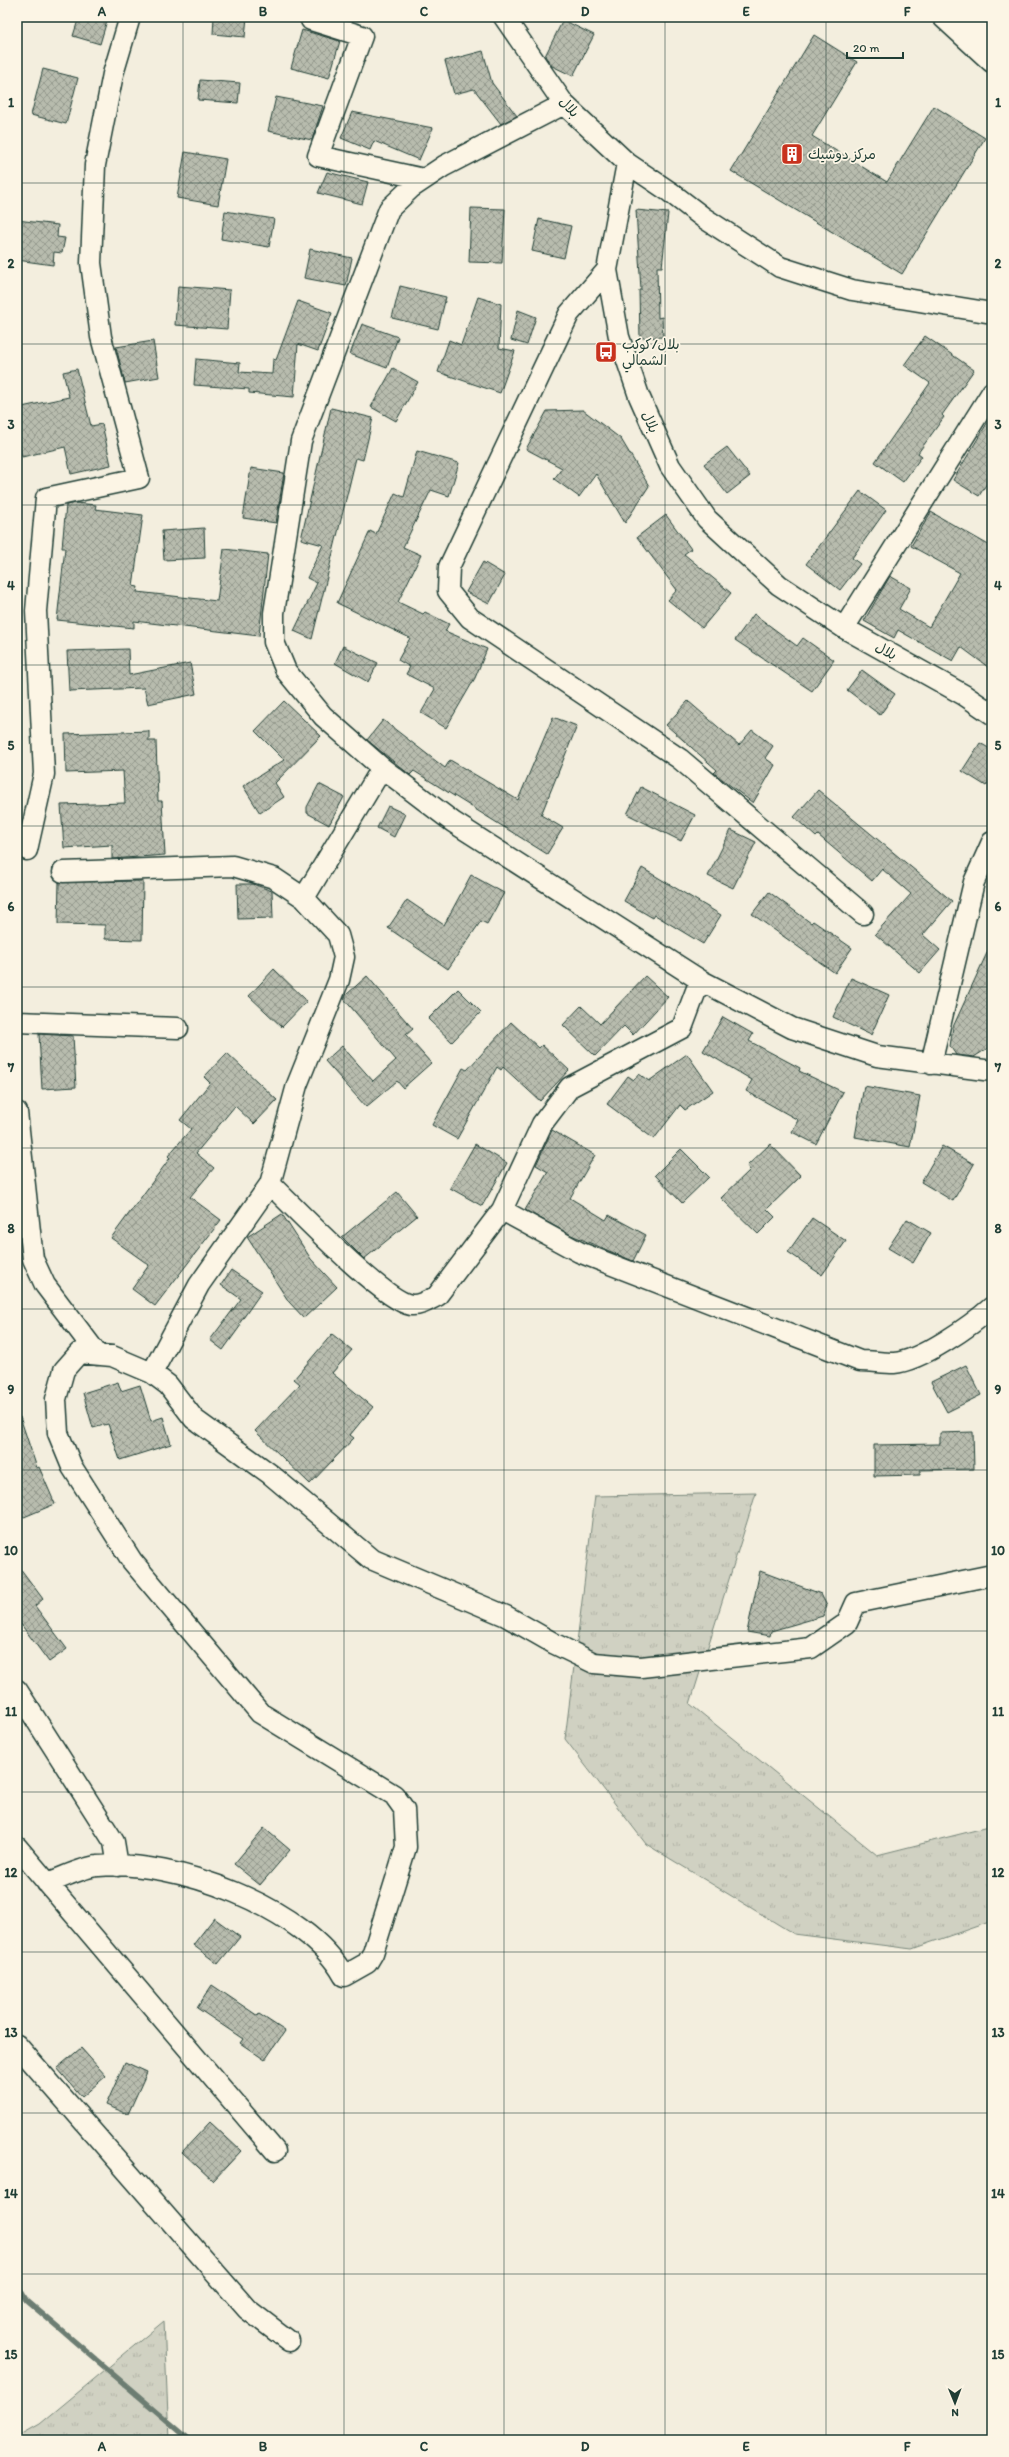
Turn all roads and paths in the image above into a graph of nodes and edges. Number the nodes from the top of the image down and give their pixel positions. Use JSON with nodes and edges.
{"nodes":[{"id":1,"x":130,"y":17,"type":"edge"},
{"id":2,"x":504,"y":17,"type":"edge"},
{"id":3,"x":944,"y":17,"type":"edge"},
{"id":4,"x":974,"y":17,"type":"edge"},
{"id":5,"x":311,"y":20,"type":"dead end"},
{"id":6,"x":992,"y":33,"type":"edge"},
{"id":7,"x":992,"y":60,"type":"edge"},
{"id":8,"x":564,"y":104,"type":"junction"},
{"id":9,"x":627,"y":163,"type":"junction"},
{"id":10,"x":424,"y":179,"type":"junction"},
{"id":11,"x":607,"y":270,"type":"junction"},
{"id":12,"x":992,"y":313,"type":"edge"},
{"id":13,"x":992,"y":392,"type":"edge"},
{"id":14,"x":844,"y":628,"type":"junction"},
{"id":15,"x":992,"y":714,"type":"edge"},
{"id":16,"x":382,"y":768,"type":"junction"},
{"id":17,"x":992,"y":842,"type":"edge"},
{"id":18,"x":27,"y":850,"type":"dead end"},
{"id":19,"x":64,"y":872,"type":"dead end"},
{"id":20,"x":304,"y":898,"type":"junction"},
{"id":21,"x":863,"y":914,"type":"dead end"},
{"id":22,"x":700,"y":980,"type":"junction"},
{"id":23,"x":17,"y":1022,"type":"edge"},
{"id":24,"x":178,"y":1028,"type":"dead end"},
{"id":25,"x":931,"y":1064,"type":"junction"},
{"id":26,"x":992,"y":1071,"type":"edge"},
{"id":27,"x":17,"y":1112,"type":"edge"},
{"id":28,"x":270,"y":1184,"type":"junction"},
{"id":29,"x":502,"y":1210,"type":"junction"},
{"id":30,"x":992,"y":1307,"type":"edge"},
{"id":31,"x":98,"y":1355,"type":"junction"},
{"id":32,"x":152,"y":1372,"type":"junction"},
{"id":33,"x":992,"y":1575,"type":"edge"},
{"id":34,"x":17,"y":1690,"type":"edge"},
{"id":35,"x":17,"y":1847,"type":"edge"},
{"id":36,"x":118,"y":1866,"type":"junction"},
{"id":37,"x":47,"y":1883,"type":"junction"},
{"id":38,"x":17,"y":2045,"type":"edge"},
{"id":39,"x":275,"y":2151,"type":"dead end"},
{"id":40,"x":289,"y":2341,"type":"dead end"}],
"edges":[{"from":1,"to":18,"type":"street"},
{"from":2,"to":8,"type":"street","name":"بلال"},
{"from":3,"to":7,"type":"main road"},
{"from":4,"to":6,"type":"main road"},
{"from":5,"to":10,"type":"street"},
{"from":8,"to":9,"type":"street","name":"بلال"},
{"from":8,"to":10,"type":"street"},
{"from":9,"to":11,"type":"street","name":"بلال"},
{"from":9,"to":12,"type":"street"},
{"from":10,"to":16,"type":"street"},
{"from":11,"to":14,"type":"street","name":"بلال"},
{"from":11,"to":21,"type":"street"},
{"from":13,"to":14,"type":"street"},
{"from":14,"to":15,"type":"street","name":"بلال"},
{"from":16,"to":20,"type":"street"},
{"from":16,"to":22,"type":"street"},
{"from":17,"to":25,"type":"street"},
{"from":19,"to":20,"type":"street"},
{"from":20,"to":28,"type":"street"},
{"from":22,"to":25,"type":"street"},
{"from":22,"to":29,"type":"street"},
{"from":23,"to":24,"type":"street"},
{"from":25,"to":26,"type":"street"},
{"from":27,"to":31,"type":"street"},
{"from":28,"to":29,"type":"street"},
{"from":28,"to":32,"type":"street"},
{"from":29,"to":30,"type":"street"},
{"from":31,"to":32,"type":"street"},
{"from":31,"to":36,"type":"street"},
{"from":32,"to":33,"type":"street"},
{"from":34,"to":36,"type":"street"},
{"from":35,"to":37,"type":"street"},
{"from":36,"to":37,"type":"street"},
{"from":37,"to":39,"type":"street"},
{"from":38,"to":40,"type":"street"}]}
